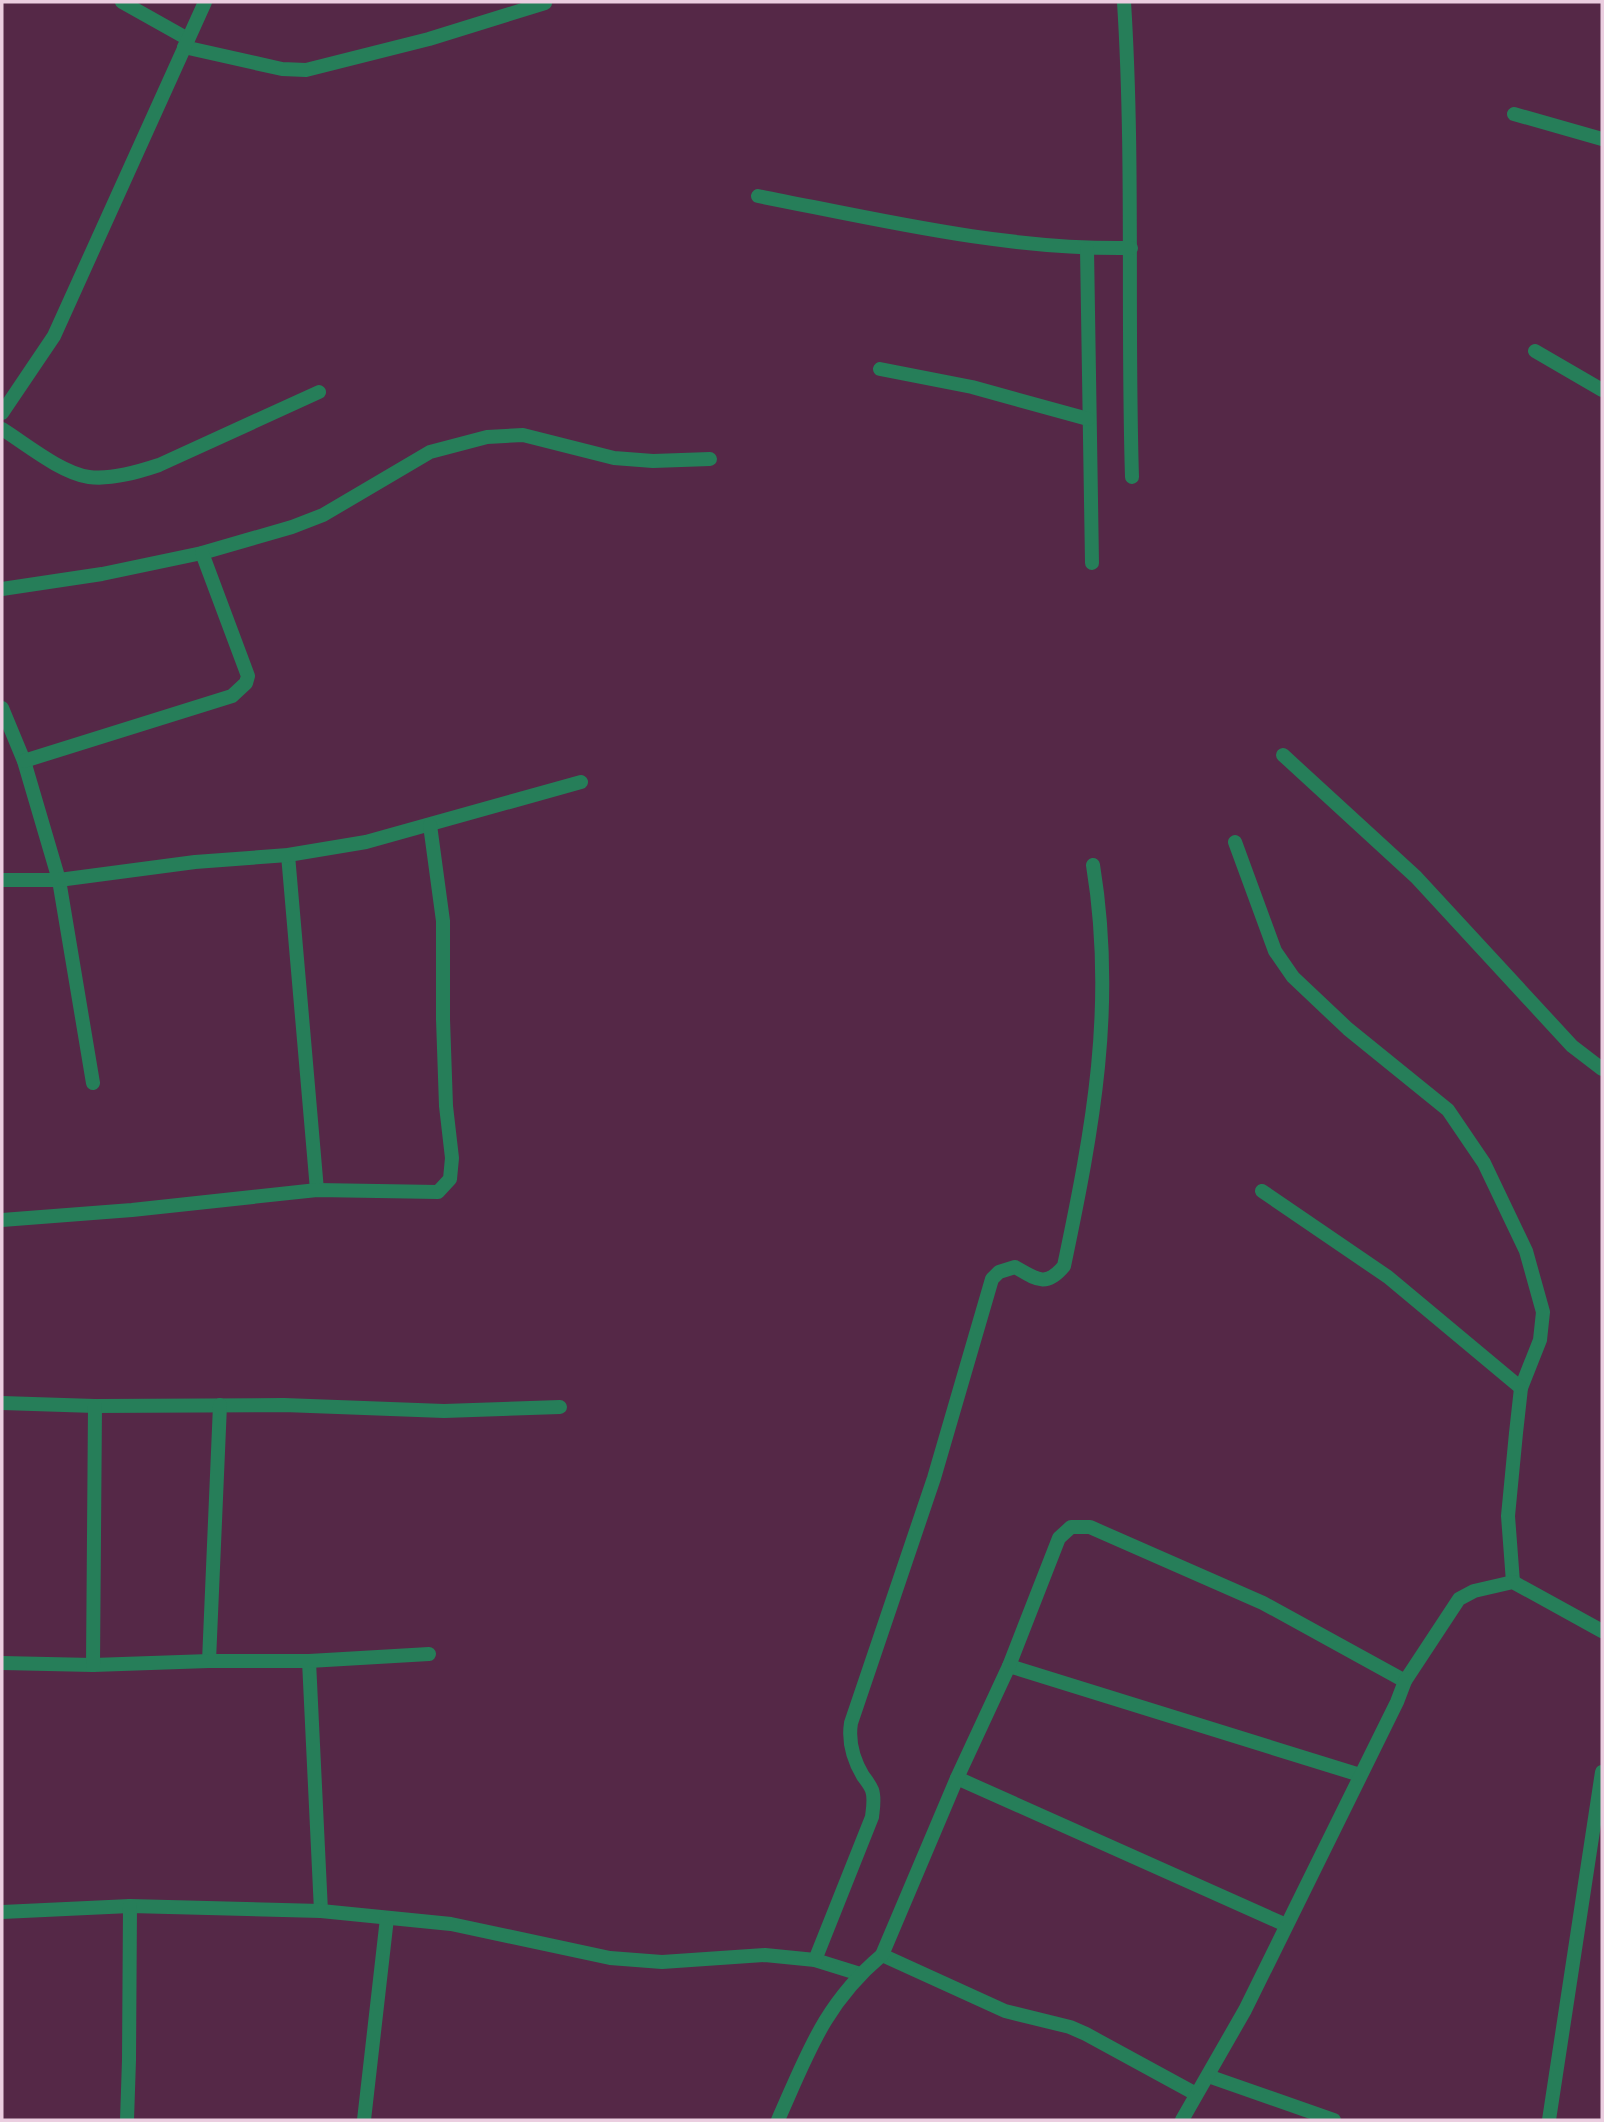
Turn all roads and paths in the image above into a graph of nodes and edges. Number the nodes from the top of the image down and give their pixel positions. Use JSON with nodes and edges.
{"nodes":[{"id":1,"x":122,"y":2,"type":"edge"},
{"id":2,"x":205,"y":2,"type":"edge"},
{"id":3,"x":1124,"y":2,"type":"edge"},
{"id":4,"x":545,"y":3,"type":"edge"},
{"id":5,"x":186,"y":43,"type":"junction"},
{"id":6,"x":1514,"y":114,"type":"dead end"},
{"id":7,"x":1602,"y":139,"type":"edge"},
{"id":8,"x":758,"y":196,"type":"dead end"},
{"id":9,"x":1131,"y":248,"type":"junction"},
{"id":10,"x":1087,"y":249,"type":"junction"},
{"id":11,"x":1535,"y":351,"type":"dead end"},
{"id":12,"x":880,"y":369,"type":"dead end"},
{"id":13,"x":1602,"y":390,"type":"edge"},
{"id":14,"x":319,"y":392,"type":"dead end"},
{"id":15,"x":2,"y":413,"type":"edge"},
{"id":16,"x":1088,"y":419,"type":"junction"},
{"id":17,"x":2,"y":429,"type":"edge"},
{"id":18,"x":710,"y":459,"type":"dead end"},
{"id":19,"x":1132,"y":477,"type":"dead end"},
{"id":20,"x":202,"y":553,"type":"junction"},
{"id":21,"x":1091,"y":563,"type":"dead end"},
{"id":22,"x":2,"y":589,"type":"edge"},
{"id":23,"x":2,"y":708,"type":"edge"},
{"id":24,"x":1283,"y":755,"type":"dead end"},
{"id":25,"x":24,"y":761,"type":"junction"},
{"id":26,"x":581,"y":782,"type":"dead end"},
{"id":27,"x":430,"y":825,"type":"junction"},
{"id":28,"x":1235,"y":842,"type":"dead end"},
{"id":29,"x":288,"y":855,"type":"junction"},
{"id":30,"x":1093,"y":865,"type":"dead end"},
{"id":31,"x":2,"y":880,"type":"edge"},
{"id":32,"x":59,"y":880,"type":"junction"},
{"id":33,"x":1602,"y":1069,"type":"edge"},
{"id":34,"x":93,"y":1083,"type":"dead end"},
{"id":35,"x":317,"y":1190,"type":"junction"},
{"id":36,"x":1262,"y":1191,"type":"dead end"},
{"id":37,"x":2,"y":1220,"type":"edge"},
{"id":38,"x":1521,"y":1388,"type":"junction"},
{"id":39,"x":2,"y":1403,"type":"edge"},
{"id":40,"x":220,"y":1405,"type":"junction"},
{"id":41,"x":95,"y":1406,"type":"junction"},
{"id":42,"x":559,"y":1407,"type":"dead end"},
{"id":43,"x":1513,"y":1582,"type":"junction"},
{"id":44,"x":1602,"y":1631,"type":"edge"},
{"id":45,"x":429,"y":1654,"type":"dead end"},
{"id":46,"x":209,"y":1661,"type":"junction"},
{"id":47,"x":309,"y":1661,"type":"junction"},
{"id":48,"x":2,"y":1663,"type":"edge"},
{"id":49,"x":93,"y":1665,"type":"junction"},
{"id":50,"x":1009,"y":1666,"type":"junction"},
{"id":51,"x":1405,"y":1681,"type":"junction"},
{"id":52,"x":1602,"y":1772,"type":"edge"},
{"id":53,"x":1360,"y":1776,"type":"junction"},
{"id":54,"x":957,"y":1778,"type":"junction"},
{"id":55,"x":1597,"y":1849,"type":"edge"},
{"id":56,"x":130,"y":1906,"type":"junction"},
{"id":57,"x":321,"y":1911,"type":"junction"},
{"id":58,"x":2,"y":1912,"type":"edge"},
{"id":59,"x":387,"y":1918,"type":"junction"},
{"id":60,"x":1286,"y":1925,"type":"junction"},
{"id":61,"x":882,"y":1955,"type":"junction"},
{"id":62,"x":815,"y":1960,"type":"junction"},
{"id":63,"x":860,"y":1974,"type":"junction"},
{"id":64,"x":1208,"y":2076,"type":"junction"},
{"id":65,"x":1196,"y":2094,"type":"junction"},
{"id":66,"x":127,"y":2120,"type":"edge"},
{"id":67,"x":363,"y":2120,"type":"edge"},
{"id":68,"x":778,"y":2120,"type":"edge"},
{"id":69,"x":1182,"y":2120,"type":"edge"},
{"id":70,"x":1334,"y":2120,"type":"edge"},
{"id":71,"x":1549,"y":2120,"type":"edge"}],
"edges":[{"from":1,"to":5,"type":"street"},
{"from":2,"to":5,"type":"street"},
{"from":3,"to":9,"type":"street"},
{"from":4,"to":5,"type":"street"},
{"from":5,"to":15,"type":"street"},
{"from":6,"to":7,"type":"street"},
{"from":8,"to":10,"type":"street"},
{"from":9,"to":10,"type":"street"},
{"from":9,"to":19,"type":"street"},
{"from":10,"to":16,"type":"street"},
{"from":11,"to":13,"type":"street"},
{"from":12,"to":16,"type":"street"},
{"from":14,"to":17,"type":"street"},
{"from":16,"to":21,"type":"street"},
{"from":18,"to":20,"type":"street"},
{"from":20,"to":22,"type":"street"},
{"from":20,"to":25,"type":"street"},
{"from":23,"to":25,"type":"street"},
{"from":24,"to":33,"type":"street"},
{"from":25,"to":32,"type":"street"},
{"from":26,"to":27,"type":"street"},
{"from":27,"to":29,"type":"street"},
{"from":27,"to":35,"type":"street"},
{"from":28,"to":38,"type":"street"},
{"from":29,"to":32,"type":"street"},
{"from":29,"to":35,"type":"street"},
{"from":30,"to":62,"type":"street"},
{"from":31,"to":32,"type":"street"},
{"from":32,"to":34,"type":"street"},
{"from":35,"to":37,"type":"street"},
{"from":36,"to":38,"type":"street"},
{"from":38,"to":43,"type":"street"},
{"from":39,"to":41,"type":"street"},
{"from":40,"to":41,"type":"street"},
{"from":40,"to":42,"type":"street"},
{"from":40,"to":46,"type":"street"},
{"from":41,"to":49,"type":"street"},
{"from":43,"to":44,"type":"street"},
{"from":43,"to":51,"type":"street"},
{"from":45,"to":47,"type":"street"},
{"from":46,"to":47,"type":"street"},
{"from":46,"to":49,"type":"street"},
{"from":47,"to":57,"type":"street"},
{"from":48,"to":49,"type":"street"},
{"from":50,"to":51,"type":"street"},
{"from":50,"to":53,"type":"street"},
{"from":50,"to":54,"type":"street"},
{"from":51,"to":53,"type":"street"},
{"from":52,"to":55,"type":"street"},
{"from":53,"to":60,"type":"street"},
{"from":54,"to":60,"type":"street"},
{"from":54,"to":61,"type":"street"},
{"from":55,"to":71,"type":"street"},
{"from":56,"to":57,"type":"street"},
{"from":56,"to":58,"type":"street"},
{"from":56,"to":66,"type":"street"},
{"from":57,"to":59,"type":"street"},
{"from":59,"to":62,"type":"street"},
{"from":59,"to":67,"type":"street"},
{"from":60,"to":64,"type":"street"},
{"from":61,"to":63,"type":"street"},
{"from":61,"to":65,"type":"street"},
{"from":62,"to":63,"type":"street"},
{"from":63,"to":68,"type":"street"},
{"from":64,"to":65,"type":"street"},
{"from":64,"to":70,"type":"street"},
{"from":65,"to":69,"type":"street"}]}
